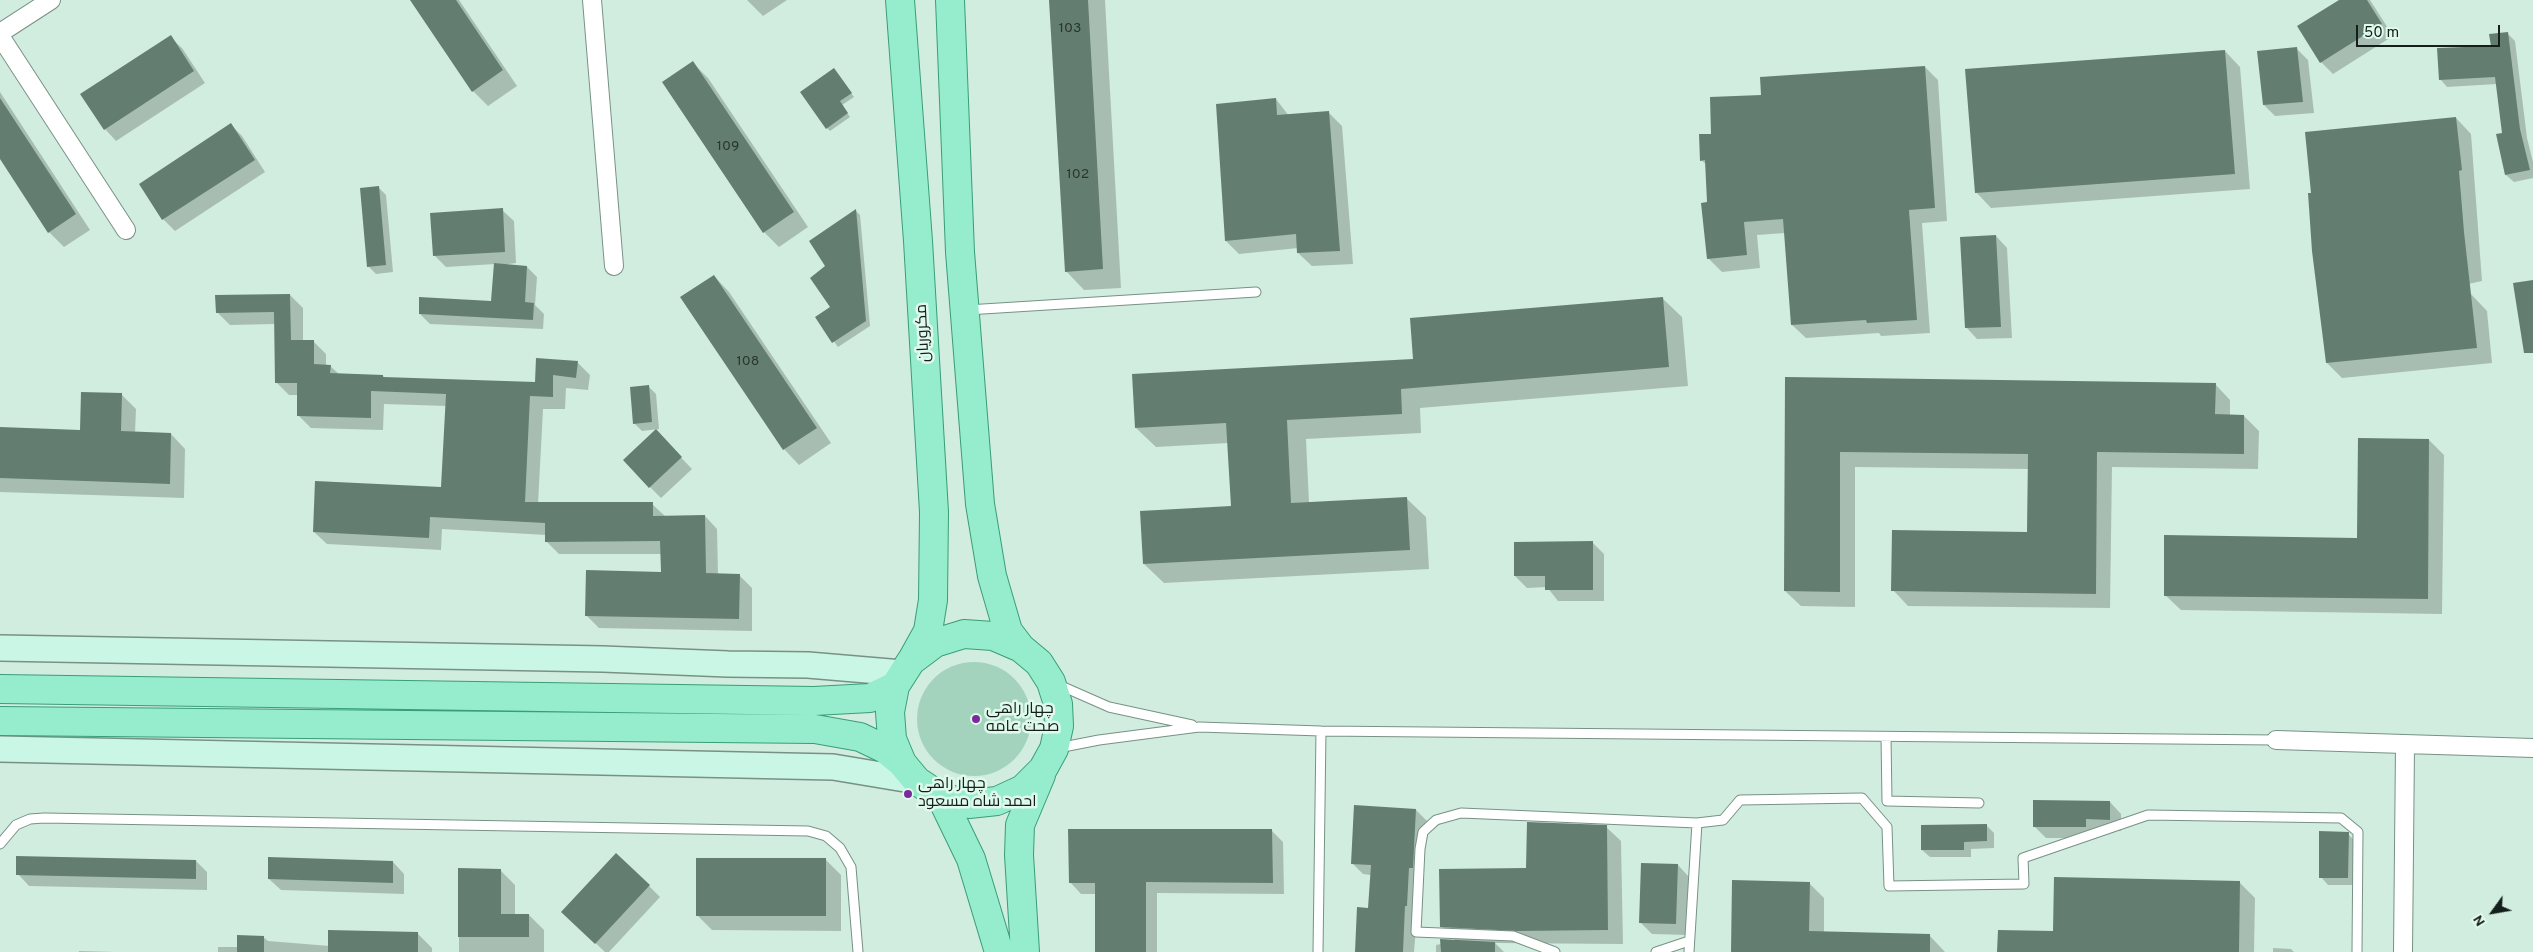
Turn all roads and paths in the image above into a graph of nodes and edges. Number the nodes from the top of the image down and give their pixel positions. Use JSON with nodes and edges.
{"nodes":[{"id":1,"x":51,"y":0,"type":"edge"},
{"id":2,"x":592,"y":0,"type":"edge"},
{"id":3,"x":900,"y":0,"type":"edge"},
{"id":4,"x":950,"y":0,"type":"edge"},
{"id":5,"x":0,"y":35,"type":"edge"},
{"id":6,"x":126,"y":230,"type":"dead end"},
{"id":7,"x":614,"y":266,"type":"dead end"},
{"id":8,"x":1256,"y":292,"type":"dead end"},
{"id":9,"x":964,"y":310,"type":"junction"},
{"id":10,"x":0,"y":648,"type":"edge"},
{"id":11,"x":1021,"y":648,"type":"junction"},
{"id":12,"x":903,"y":674,"type":"junction"},
{"id":13,"x":1051,"y":682,"type":"junction"},
{"id":14,"x":0,"y":689,"type":"edge"},
{"id":15,"x":0,"y":721,"type":"edge"},
{"id":16,"x":1199,"y":727,"type":"junction"},
{"id":17,"x":1321,"y":731,"type":"junction"},
{"id":18,"x":1886,"y":737,"type":"junction"},
{"id":19,"x":2276,"y":740,"type":"joint"},
{"id":20,"x":2405,"y":746,"type":"junction"},
{"id":21,"x":2533,"y":748,"type":"edge"},
{"id":22,"x":0,"y":749,"type":"edge"},
{"id":23,"x":1049,"y":759,"type":"junction"},
{"id":24,"x":910,"y":772,"type":"junction"},
{"id":25,"x":941,"y":797,"type":"junction"},
{"id":26,"x":1979,"y":803,"type":"dead end"},
{"id":27,"x":1697,"y":823,"type":"junction"},
{"id":28,"x":0,"y":844,"type":"edge"},
{"id":29,"x":1689,"y":941,"type":"junction"},
{"id":30,"x":858,"y":952,"type":"edge"},
{"id":31,"x":999,"y":952,"type":"edge"},
{"id":32,"x":1025,"y":952,"type":"edge"},
{"id":33,"x":1318,"y":952,"type":"edge"},
{"id":34,"x":1555,"y":952,"type":"edge"},
{"id":35,"x":1656,"y":952,"type":"edge"},
{"id":36,"x":1689,"y":952,"type":"edge"},
{"id":37,"x":2357,"y":952,"type":"edge"},
{"id":38,"x":2403,"y":952,"type":"edge"}],
"edges":[{"from":1,"to":5,"type":"street"},
{"from":2,"to":7,"type":"street"},
{"from":3,"to":12,"type":"main road","name":"مکروریان"},
{"from":4,"to":9,"type":"main road"},
{"from":5,"to":6,"type":"street"},
{"from":8,"to":9,"type":"lane"},
{"from":9,"to":11,"type":"main road"},
{"from":10,"to":12,"type":"main road"},
{"from":11,"to":12,"type":"main road"},
{"from":11,"to":13,"type":"main road"},
{"from":12,"to":14,"type":"main road"},
{"from":12,"to":24,"type":"main road"},
{"from":13,"to":16,"type":"lane"},
{"from":13,"to":23,"type":"main road"},
{"from":15,"to":24,"type":"main road"},
{"from":16,"to":17,"type":"lane"},
{"from":16,"to":23,"type":"lane"},
{"from":17,"to":18,"type":"lane"},
{"from":17,"to":33,"type":"lane"},
{"from":18,"to":19,"type":"lane"},
{"from":18,"to":26,"type":"lane"},
{"from":19,"to":20,"type":"street"},
{"from":20,"to":21,"type":"street"},
{"from":20,"to":38,"type":"street"},
{"from":22,"to":24,"type":"main road"},
{"from":23,"to":25,"type":"main road"},
{"from":23,"to":32,"type":"main road"},
{"from":24,"to":25,"type":"main road"},
{"from":25,"to":31,"type":"main road"},
{"from":27,"to":29,"type":"lane"},
{"from":27,"to":34,"type":"lane"},
{"from":27,"to":37,"type":"lane"},
{"from":28,"to":30,"type":"lane"},
{"from":29,"to":35,"type":"lane"},
{"from":29,"to":36,"type":"lane"}]}
